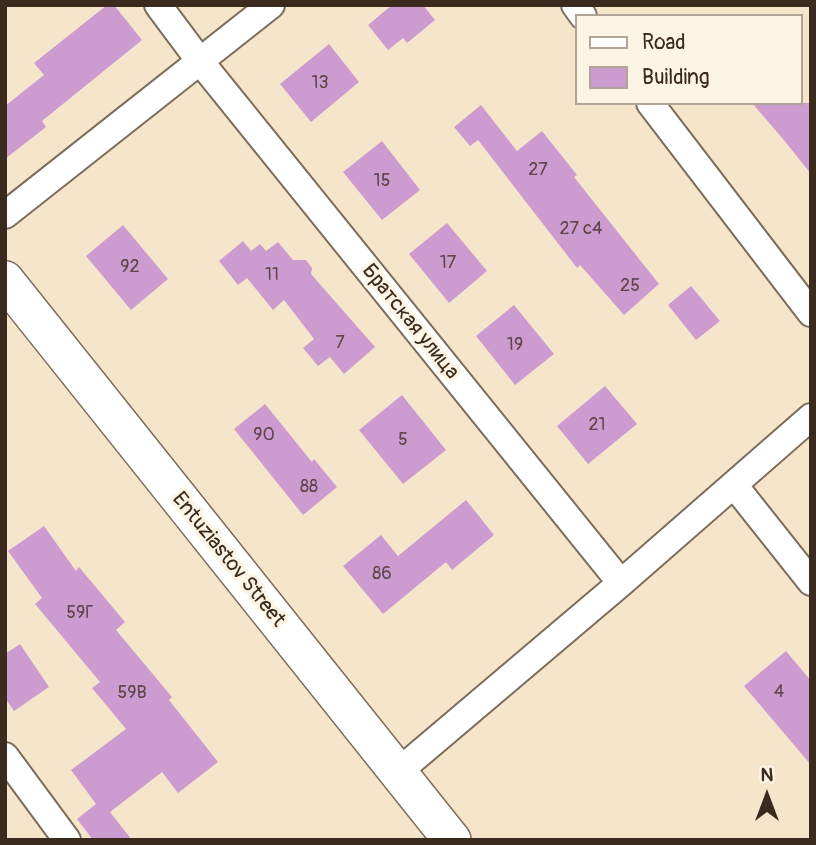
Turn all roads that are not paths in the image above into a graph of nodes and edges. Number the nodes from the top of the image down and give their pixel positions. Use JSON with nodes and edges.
{"nodes":[{"id":1,"x":158,"y":5,"type":"edge"},
{"id":2,"x":271,"y":5,"type":"edge"},
{"id":3,"x":199,"y":60,"type":"junction"},
{"id":4,"x":652,"y":105,"type":"edge"},
{"id":5,"x":5,"y":215,"type":"edge"},
{"id":6,"x":5,"y":280,"type":"edge"},
{"id":7,"x":811,"y":313,"type":"edge"},
{"id":8,"x":811,"y":417,"type":"edge"},
{"id":9,"x":734,"y":485,"type":"junction"},
{"id":10,"x":811,"y":582,"type":"edge"},
{"id":11,"x":621,"y":583,"type":"junction"},
{"id":12,"x":5,"y":756,"type":"edge"},
{"id":13,"x":398,"y":772,"type":"junction"},
{"id":14,"x":67,"y":840,"type":"edge"},
{"id":15,"x":452,"y":840,"type":"edge"}],
"edges":[{"from":1,"to":3,"type":"street","name":"Братская улица"},
{"from":2,"to":3,"type":"street"},
{"from":3,"to":5,"type":"street"},
{"from":3,"to":11,"type":"street","name":"Братская улица"},
{"from":4,"to":7,"type":"street"},
{"from":6,"to":13,"type":"street","name":"Entuziastov Street"},
{"from":8,"to":9,"type":"street"},
{"from":9,"to":10,"type":"street"},
{"from":9,"to":11,"type":"street"},
{"from":11,"to":13,"type":"street"},
{"from":12,"to":14,"type":"street"},
{"from":13,"to":15,"type":"street","name":"Entuziastov Street"}]}
